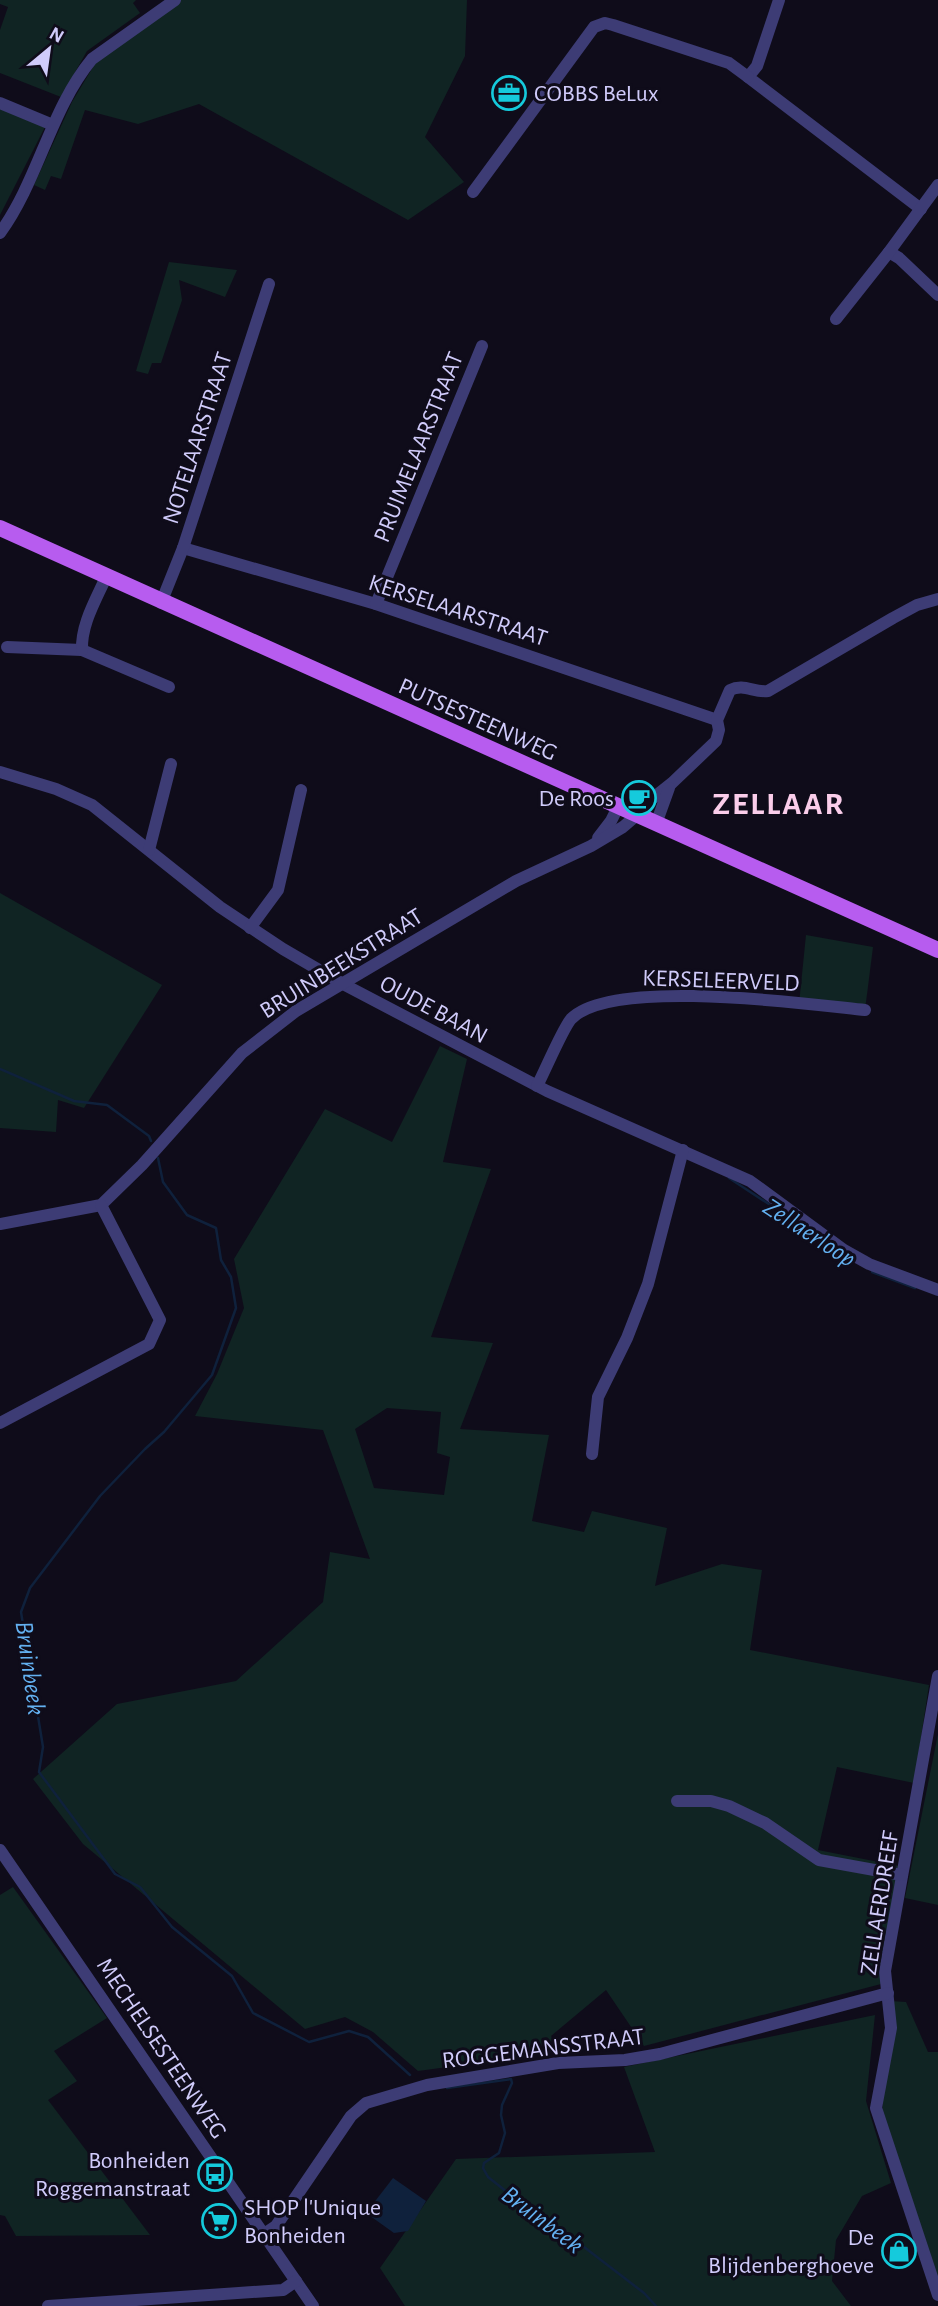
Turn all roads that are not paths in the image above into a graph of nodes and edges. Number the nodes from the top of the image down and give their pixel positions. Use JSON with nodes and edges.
{"nodes":[{"id":1,"x":175,"y":0,"type":"edge"},
{"id":2,"x":779,"y":0,"type":"edge"},
{"id":3,"x":748,"y":77,"type":"junction"},
{"id":4,"x":0,"y":103,"type":"edge"},
{"id":5,"x":53,"y":125,"type":"junction"},
{"id":6,"x":938,"y":185,"type":"edge"},
{"id":7,"x":474,"y":192,"type":"dead end"},
{"id":8,"x":921,"y":209,"type":"junction"},
{"id":9,"x":0,"y":233,"type":"edge"},
{"id":10,"x":889,"y":252,"type":"junction"},
{"id":11,"x":269,"y":284,"type":"dead end"},
{"id":12,"x":938,"y":295,"type":"edge"},
{"id":13,"x":836,"y":319,"type":"dead end"},
{"id":14,"x":482,"y":346,"type":"dead end"},
{"id":15,"x":0,"y":528,"type":"edge"},
{"id":16,"x":183,"y":548,"type":"junction"},
{"id":17,"x":106,"y":577,"type":"junction"},
{"id":18,"x":938,"y":598,"type":"edge"},
{"id":19,"x":161,"y":603,"type":"junction"},
{"id":20,"x":376,"y":604,"type":"junction"},
{"id":21,"x":7,"y":647,"type":"dead end"},
{"id":22,"x":82,"y":650,"type":"junction"},
{"id":23,"x":169,"y":687,"type":"dead end"},
{"id":24,"x":717,"y":720,"type":"junction"},
{"id":25,"x":170,"y":764,"type":"dead end"},
{"id":26,"x":0,"y":772,"type":"edge"},
{"id":27,"x":672,"y":783,"type":"junction"},
{"id":28,"x":301,"y":790,"type":"dead end"},
{"id":29,"x":618,"y":807,"type":"junction"},
{"id":30,"x":635,"y":815,"type":"junction"},
{"id":31,"x":656,"y":824,"type":"junction"},
{"id":32,"x":591,"y":846,"type":"junction"},
{"id":33,"x":149,"y":850,"type":"junction"},
{"id":34,"x":250,"y":928,"type":"junction"},
{"id":35,"x":938,"y":950,"type":"edge"},
{"id":36,"x":343,"y":984,"type":"junction"},
{"id":37,"x":865,"y":1010,"type":"dead end"},
{"id":38,"x":537,"y":1086,"type":"junction"},
{"id":39,"x":683,"y":1150,"type":"junction"},
{"id":40,"x":101,"y":1205,"type":"junction"},
{"id":41,"x":0,"y":1224,"type":"edge"},
{"id":42,"x":938,"y":1290,"type":"edge"},
{"id":43,"x":0,"y":1423,"type":"edge"},
{"id":44,"x":592,"y":1454,"type":"dead end"},
{"id":45,"x":938,"y":1676,"type":"edge"},
{"id":46,"x":677,"y":1801,"type":"dead end"},
{"id":47,"x":0,"y":1850,"type":"edge"},
{"id":48,"x":902,"y":1875,"type":"junction"},
{"id":49,"x":888,"y":1993,"type":"junction"},
{"id":50,"x":264,"y":2234,"type":"junction"},
{"id":51,"x":296,"y":2281,"type":"junction"},
{"id":52,"x":938,"y":2295,"type":"edge"},
{"id":53,"x":257,"y":2299,"type":"edge"},
{"id":54,"x":48,"y":2306,"type":"edge"},
{"id":55,"x":313,"y":2306,"type":"edge"}],
"edges":[{"from":1,"to":5,"type":"street"},
{"from":2,"to":3,"type":"street"},
{"from":3,"to":7,"type":"street"},
{"from":3,"to":8,"type":"street"},
{"from":4,"to":5,"type":"street"},
{"from":5,"to":9,"type":"street"},
{"from":6,"to":8,"type":"street"},
{"from":8,"to":10,"type":"street"},
{"from":10,"to":12,"type":"street"},
{"from":10,"to":13,"type":"street"},
{"from":11,"to":16,"type":"street","name":"NOTELAARSTRAAT"},
{"from":14,"to":20,"type":"street","name":"PRUIMELAARSTRAAT"},
{"from":15,"to":17,"type":"main road","name":"PUTSESTEENWEG"},
{"from":16,"to":19,"type":"street","name":"NOTELAARSTRAAT"},
{"from":16,"to":20,"type":"street","name":"KERSELAARSTRAAT"},
{"from":17,"to":19,"type":"main road","name":"PUTSESTEENWEG"},
{"from":17,"to":22,"type":"street"},
{"from":18,"to":24,"type":"street","name":"BRUINBEEKSTRAAT"},
{"from":19,"to":29,"type":"main road","name":"PUTSESTEENWEG"},
{"from":20,"to":24,"type":"street","name":"KERSELAARSTRAAT"},
{"from":21,"to":22,"type":"street"},
{"from":22,"to":23,"type":"street"},
{"from":24,"to":27,"type":"street","name":"BRUINBEEKSTRAAT"},
{"from":25,"to":33,"type":"street"},
{"from":26,"to":33,"type":"street","name":"OUDE BAAN"},
{"from":27,"to":30,"type":"street","name":"BRUINBEEKSTRAAT"},
{"from":27,"to":31,"type":"street"},
{"from":28,"to":34,"type":"street"},
{"from":29,"to":30,"type":"main road","name":"PUTSESTEENWEG"},
{"from":29,"to":32,"type":"street","name":"BRUINBEEKSTRAAT"},
{"from":30,"to":31,"type":"main road","name":"PUTSESTEENWEG"},
{"from":30,"to":32,"type":"street","name":"BRUINBEEKSTRAAT"},
{"from":31,"to":35,"type":"main road","name":"PUTSESTEENWEG"},
{"from":32,"to":36,"type":"street","name":"BRUINBEEKSTRAAT"},
{"from":33,"to":34,"type":"street","name":"OUDE BAAN"},
{"from":34,"to":36,"type":"street","name":"OUDE BAAN"},
{"from":36,"to":38,"type":"street","name":"OUDE BAAN"},
{"from":36,"to":40,"type":"street","name":"BRUINBEEKSTRAAT"},
{"from":37,"to":38,"type":"street","name":"KERSELEERVELD"},
{"from":38,"to":39,"type":"street","name":"OUDE BAAN"},
{"from":39,"to":42,"type":"street","name":"OUDE BAAN"},
{"from":39,"to":44,"type":"street"},
{"from":40,"to":41,"type":"street"},
{"from":40,"to":43,"type":"street"},
{"from":45,"to":48,"type":"street","name":"ZELLAERDREEF"},
{"from":46,"to":48,"type":"street"},
{"from":47,"to":50,"type":"street","name":"MECHELSESTEENWEG"},
{"from":48,"to":49,"type":"street","name":"ZELLAERDREEF"},
{"from":49,"to":50,"type":"street","name":"ROGGEMANSSTRAAT"},
{"from":49,"to":52,"type":"street","name":"ZELLAERDREEF"},
{"from":50,"to":51,"type":"street","name":"MECHELSESTEENWEG"},
{"from":51,"to":53,"type":"street"},
{"from":51,"to":55,"type":"street","name":"MECHELSESTEENWEG"},
{"from":53,"to":54,"type":"street"}]}
